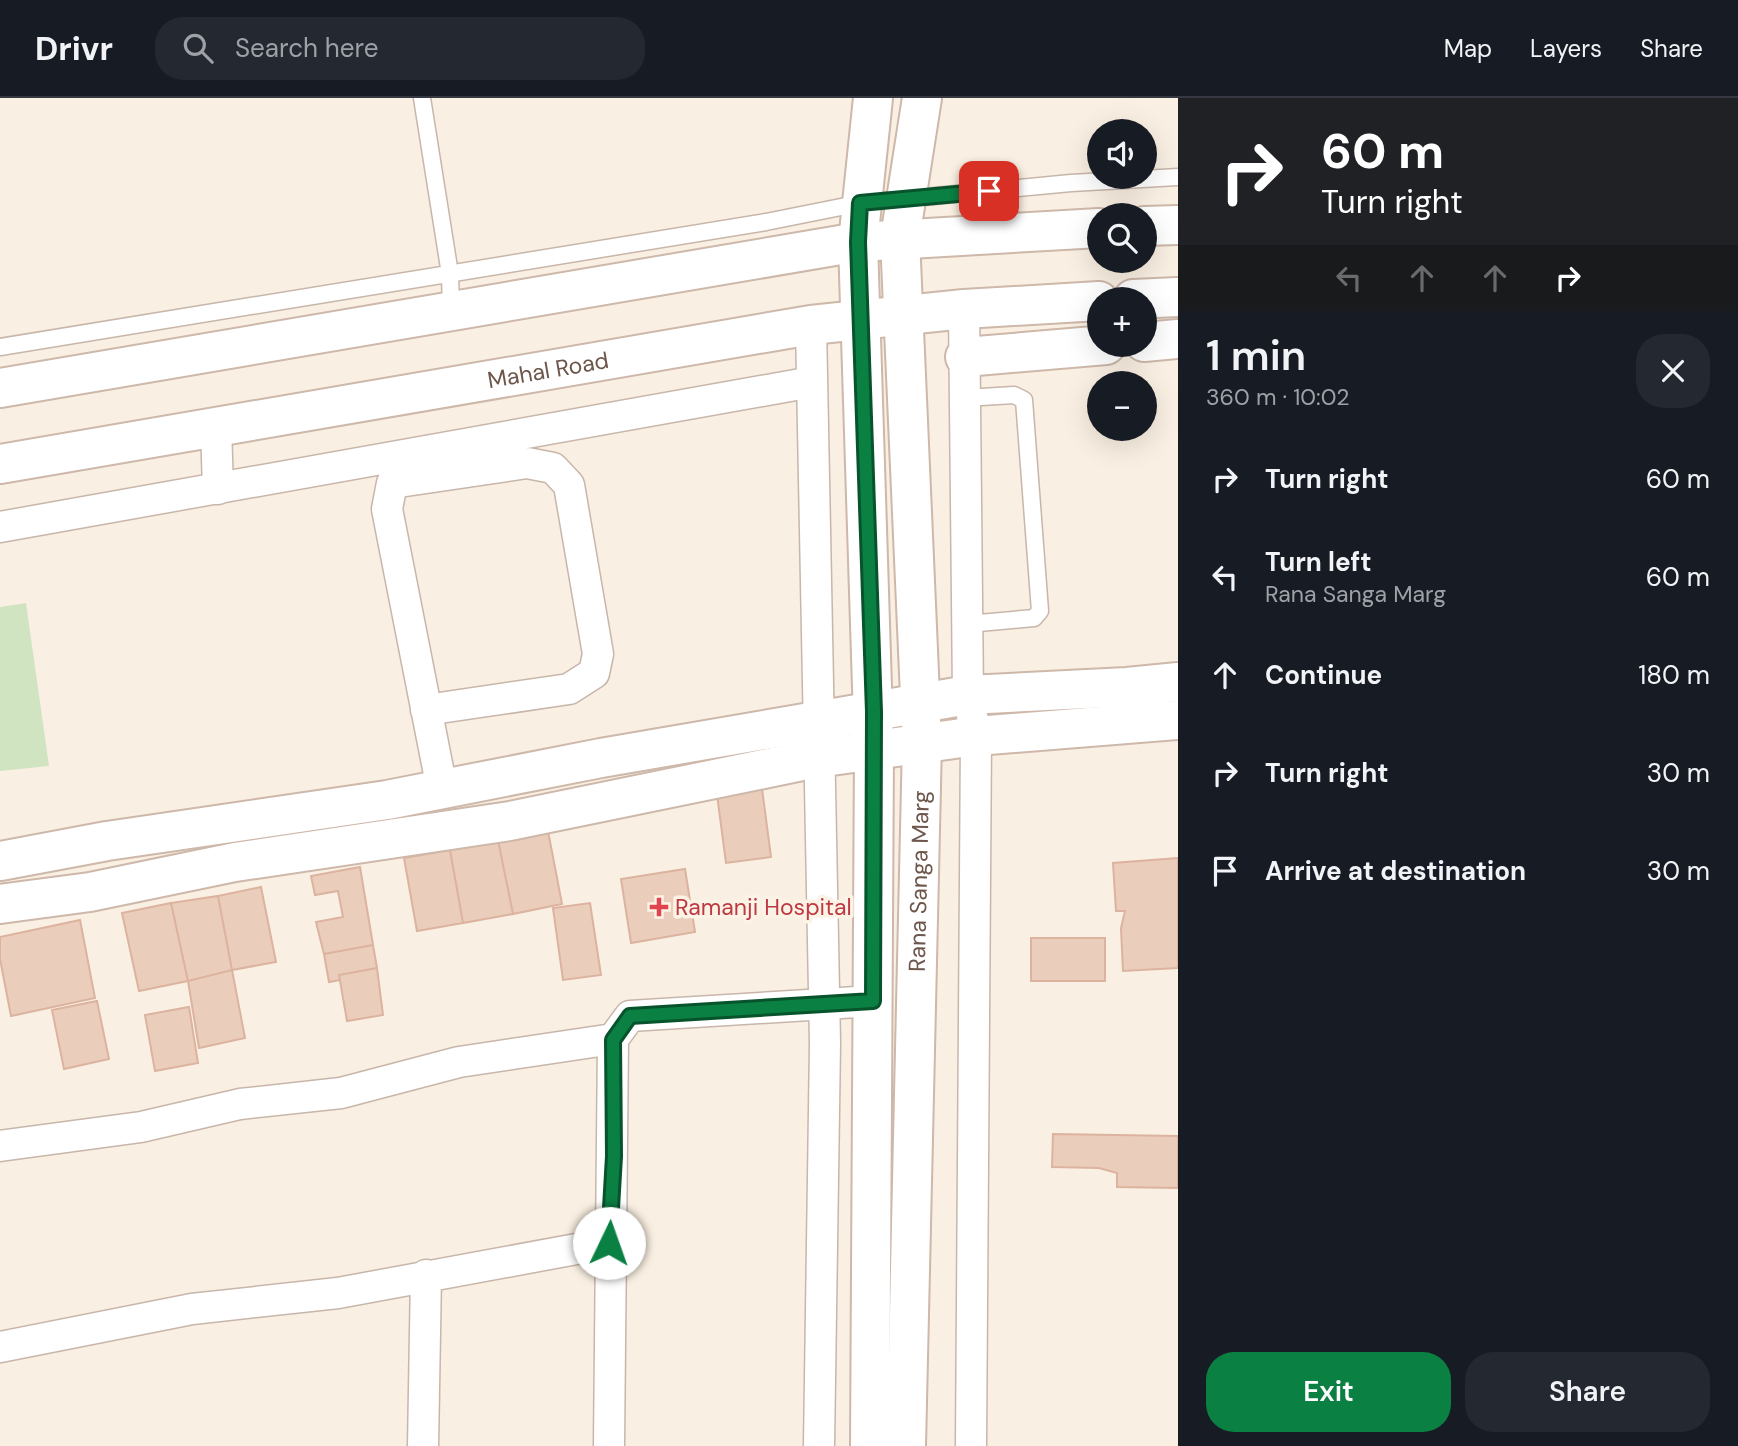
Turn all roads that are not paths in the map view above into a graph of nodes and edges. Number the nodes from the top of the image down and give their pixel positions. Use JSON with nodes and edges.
{"nodes":[{"id":1,"x":422,"y":98,"type":"edge"},
{"id":2,"x":873,"y":98,"type":"edge"},
{"id":3,"x":922,"y":98,"type":"edge"},
{"id":4,"x":1178,"y":177,"type":"edge"},
{"id":5,"x":906,"y":198,"type":"junction"},
{"id":6,"x":860,"y":203,"type":"junction"},
{"id":7,"x":1178,"y":225,"type":"edge"},
{"id":8,"x":1157,"y":226,"type":"edge"},
{"id":9,"x":1087,"y":229,"type":"edge"},
{"id":10,"x":900,"y":238,"type":"junction"},
{"id":11,"x":858,"y":242,"type":"junction"},
{"id":12,"x":450,"y":274,"type":"junction"},
{"id":13,"x":1178,"y":297,"type":"edge"},
{"id":14,"x":1157,"y":298,"type":"edge"},
{"id":15,"x":1087,"y":302,"type":"edge"},
{"id":16,"x":964,"y":309,"type":"junction"},
{"id":17,"x":451,"y":311,"type":"junction"},
{"id":18,"x":904,"y":315,"type":"junction"},
{"id":19,"x":861,"y":319,"type":"junction"},
{"id":20,"x":811,"y":325,"type":"junction"},
{"id":21,"x":1178,"y":339,"type":"edge"},
{"id":22,"x":1157,"y":340,"type":"edge"},
{"id":23,"x":0,"y":347,"type":"edge"},
{"id":24,"x":1087,"y":347,"type":"edge"},
{"id":25,"x":965,"y":357,"type":"junction"},
{"id":26,"x":811,"y":382,"type":"junction"},
{"id":27,"x":0,"y":388,"type":"edge"},
{"id":28,"x":965,"y":398,"type":"junction"},
{"id":29,"x":216,"y":427,"type":"junction"},
{"id":30,"x":0,"y":464,"type":"edge"},
{"id":31,"x":391,"y":469,"type":"junction"},
{"id":32,"x":218,"y":489,"type":"junction"},
{"id":33,"x":0,"y":527,"type":"edge"},
{"id":34,"x":968,"y":624,"type":"junction"},
{"id":35,"x":1178,"y":682,"type":"edge"},
{"id":36,"x":968,"y":695,"type":"junction"},
{"id":37,"x":920,"y":703,"type":"junction"},
{"id":38,"x":426,"y":710,"type":"junction"},
{"id":39,"x":874,"y":712,"type":"junction"},
{"id":40,"x":1178,"y":720,"type":"edge"},
{"id":41,"x":976,"y":736,"type":"junction"},
{"id":42,"x":817,"y":740,"type":"junction"},
{"id":43,"x":922,"y":742,"type":"junction"},
{"id":44,"x":874,"y":751,"type":"junction"},
{"id":45,"x":442,"y":789,"type":"junction"},
{"id":46,"x":0,"y":861,"type":"edge"},
{"id":47,"x":0,"y":904,"type":"edge"},
{"id":48,"x":873,"y":1001,"type":"junction"},
{"id":49,"x":824,"y":1004,"type":"junction"},
{"id":50,"x":613,"y":1040,"type":"junction"},
{"id":51,"x":0,"y":1146,"type":"edge"},
{"id":52,"x":609,"y":1243,"type":"junction"},
{"id":53,"x":426,"y":1275,"type":"junction"},
{"id":54,"x":0,"y":1347,"type":"edge"},
{"id":55,"x":423,"y":1446,"type":"edge"},
{"id":56,"x":609,"y":1446,"type":"edge"},
{"id":57,"x":819,"y":1446,"type":"edge"},
{"id":58,"x":870,"y":1446,"type":"edge"},
{"id":59,"x":906,"y":1446,"type":"edge"},
{"id":60,"x":971,"y":1446,"type":"edge"}],
"edges":[{"from":1,"to":12,"type":"lane"},
{"from":2,"to":6,"type":"main road","name":"Rana Sanga Marg"},
{"from":3,"to":5,"type":"main road","name":"Rana Sanga Marg"},
{"from":4,"to":5,"type":"lane"},
{"from":5,"to":6,"type":"lane"},
{"from":5,"to":10,"type":"main road","name":"Rana Sanga Marg"},
{"from":6,"to":11,"type":"main road","name":"Rana Sanga Marg"},
{"from":6,"to":12,"type":"lane"},
{"from":7,"to":8,"type":"main road"},
{"from":9,"to":10,"type":"main road"},
{"from":10,"to":11,"type":"main road"},
{"from":10,"to":18,"type":"main road","name":"Rana Sanga Marg"},
{"from":11,"to":17,"type":"main road"},
{"from":11,"to":19,"type":"main road","name":"Rana Sanga Marg"},
{"from":12,"to":17,"type":"lane"},
{"from":12,"to":23,"type":"lane"},
{"from":13,"to":14,"type":"main road"},
{"from":15,"to":16,"type":"main road","name":"Mahal Road"},
{"from":16,"to":18,"type":"main road","name":"Mahal Road"},
{"from":16,"to":25,"type":"street"},
{"from":17,"to":27,"type":"main road"},
{"from":18,"to":19,"type":"main road","name":"Mahal Road"},
{"from":18,"to":37,"type":"main road","name":"Rana Sanga Marg"},
{"from":19,"to":20,"type":"main road","name":"Mahal Road"},
{"from":19,"to":39,"type":"main road","name":"Rana Sanga Marg"},
{"from":20,"to":26,"type":"street"},
{"from":20,"to":29,"type":"main road","name":"Mahal Road"},
{"from":21,"to":22,"type":"main road"},
{"from":24,"to":25,"type":"main road"},
{"from":25,"to":28,"type":"street"},
{"from":26,"to":31,"type":"street"},
{"from":26,"to":42,"type":"street"},
{"from":28,"to":34,"type":"street"},
{"from":28,"to":34,"type":"lane"},
{"from":29,"to":30,"type":"main road","name":"Mahal Road"},
{"from":29,"to":32,"type":"street"},
{"from":31,"to":32,"type":"street"},
{"from":31,"to":38,"type":"street"},
{"from":31,"to":38,"type":"street"},
{"from":32,"to":33,"type":"street"},
{"from":34,"to":36,"type":"street"},
{"from":35,"to":36,"type":"main road"},
{"from":36,"to":37,"type":"main road"},
{"from":36,"to":41,"type":"street"},
{"from":37,"to":39,"type":"main road"},
{"from":37,"to":43,"type":"main road","name":"Rana Sanga Marg"},
{"from":38,"to":45,"type":"street"},
{"from":39,"to":42,"type":"main road"},
{"from":39,"to":44,"type":"main road","name":"Rana Sanga Marg"},
{"from":40,"to":41,"type":"main road"},
{"from":41,"to":43,"type":"main road"},
{"from":41,"to":60,"type":"street"},
{"from":42,"to":44,"type":"main road"},
{"from":42,"to":45,"type":"main road"},
{"from":42,"to":47,"type":"main road"},
{"from":42,"to":49,"type":"street"},
{"from":43,"to":44,"type":"main road"},
{"from":43,"to":59,"type":"main road","name":"Rana Sanga Marg"},
{"from":44,"to":48,"type":"main road","name":"Rana Sanga Marg"},
{"from":45,"to":46,"type":"main road"},
{"from":48,"to":49,"type":"street"},
{"from":48,"to":58,"type":"main road","name":"Rana Sanga Marg"},
{"from":49,"to":50,"type":"street"},
{"from":49,"to":57,"type":"street"},
{"from":50,"to":51,"type":"street"},
{"from":50,"to":52,"type":"street"},
{"from":52,"to":53,"type":"street"},
{"from":52,"to":56,"type":"street"},
{"from":53,"to":54,"type":"street"},
{"from":53,"to":55,"type":"street"}]}
